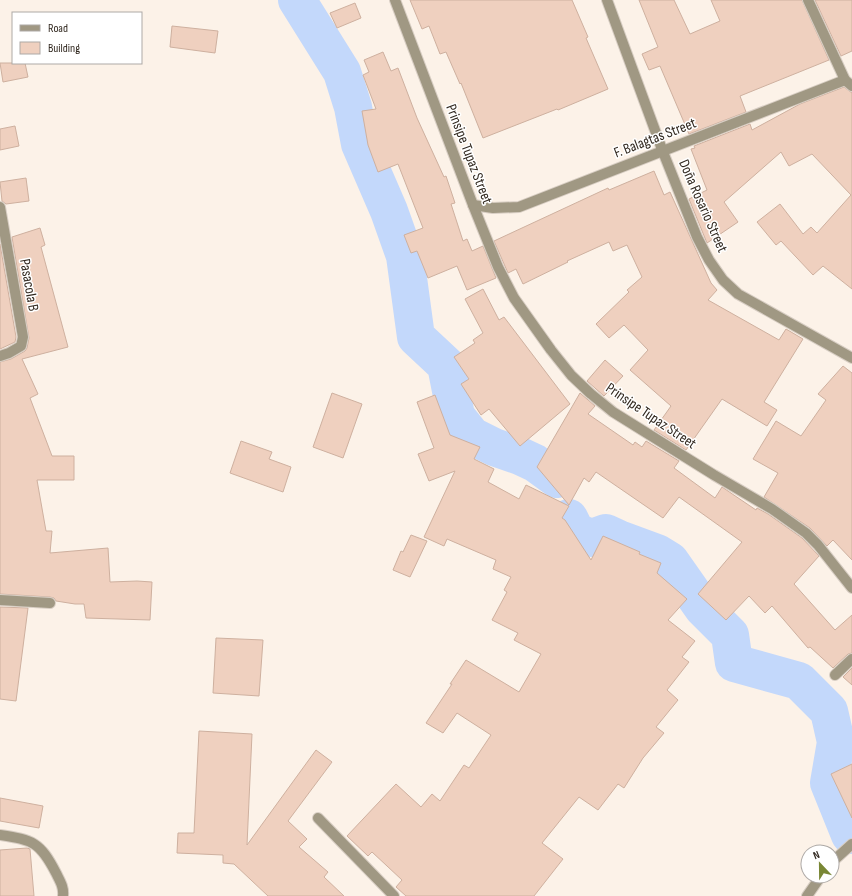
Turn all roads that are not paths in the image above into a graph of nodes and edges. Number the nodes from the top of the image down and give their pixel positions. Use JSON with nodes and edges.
{"nodes":[{"id":1,"x":395,"y":0,"type":"edge"},
{"id":2,"x":607,"y":0,"type":"edge"},
{"id":3,"x":808,"y":0,"type":"edge"},
{"id":4,"x":848,"y":83,"type":"edge"},
{"id":5,"x":663,"y":152,"type":"junction"},
{"id":6,"x":473,"y":205,"type":"junction"},
{"id":7,"x":0,"y":207,"type":"edge"},
{"id":8,"x":0,"y":356,"type":"edge"},
{"id":9,"x":852,"y":358,"type":"edge"},
{"id":10,"x":852,"y":588,"type":"edge"},
{"id":11,"x":0,"y":600,"type":"edge"},
{"id":12,"x":50,"y":603,"type":"dead end"},
{"id":13,"x":852,"y":659,"type":"edge"},
{"id":14,"x":835,"y":675,"type":"dead end"},
{"id":15,"x":318,"y":818,"type":"dead end"},
{"id":16,"x":0,"y":835,"type":"edge"},
{"id":17,"x":852,"y":844,"type":"edge"},
{"id":18,"x":840,"y":855,"type":"edge"},
{"id":19,"x":815,"y":884,"type":"edge"},
{"id":20,"x":63,"y":896,"type":"edge"},
{"id":21,"x":394,"y":896,"type":"edge"},
{"id":22,"x":807,"y":896,"type":"edge"}],
"edges":[{"from":1,"to":6,"type":"street","name":"Prinsipe Tupaz Street"},
{"from":2,"to":5,"type":"street","name":"Doña Rosario Street"},
{"from":3,"to":4,"type":"street"},
{"from":4,"to":5,"type":"street","name":"F. Balagtas Street"},
{"from":5,"to":6,"type":"street","name":"F. Balagtas Street"},
{"from":5,"to":9,"type":"street","name":"Doña Rosario Street"},
{"from":6,"to":10,"type":"street","name":"Prinsipe Tupaz Street"},
{"from":7,"to":8,"type":"street","name":"Pasacola B"},
{"from":11,"to":12,"type":"street"},
{"from":13,"to":14,"type":"street"},
{"from":15,"to":21,"type":"street"},
{"from":16,"to":20,"type":"street"},
{"from":17,"to":18,"type":"street"},
{"from":19,"to":22,"type":"street"}]}
